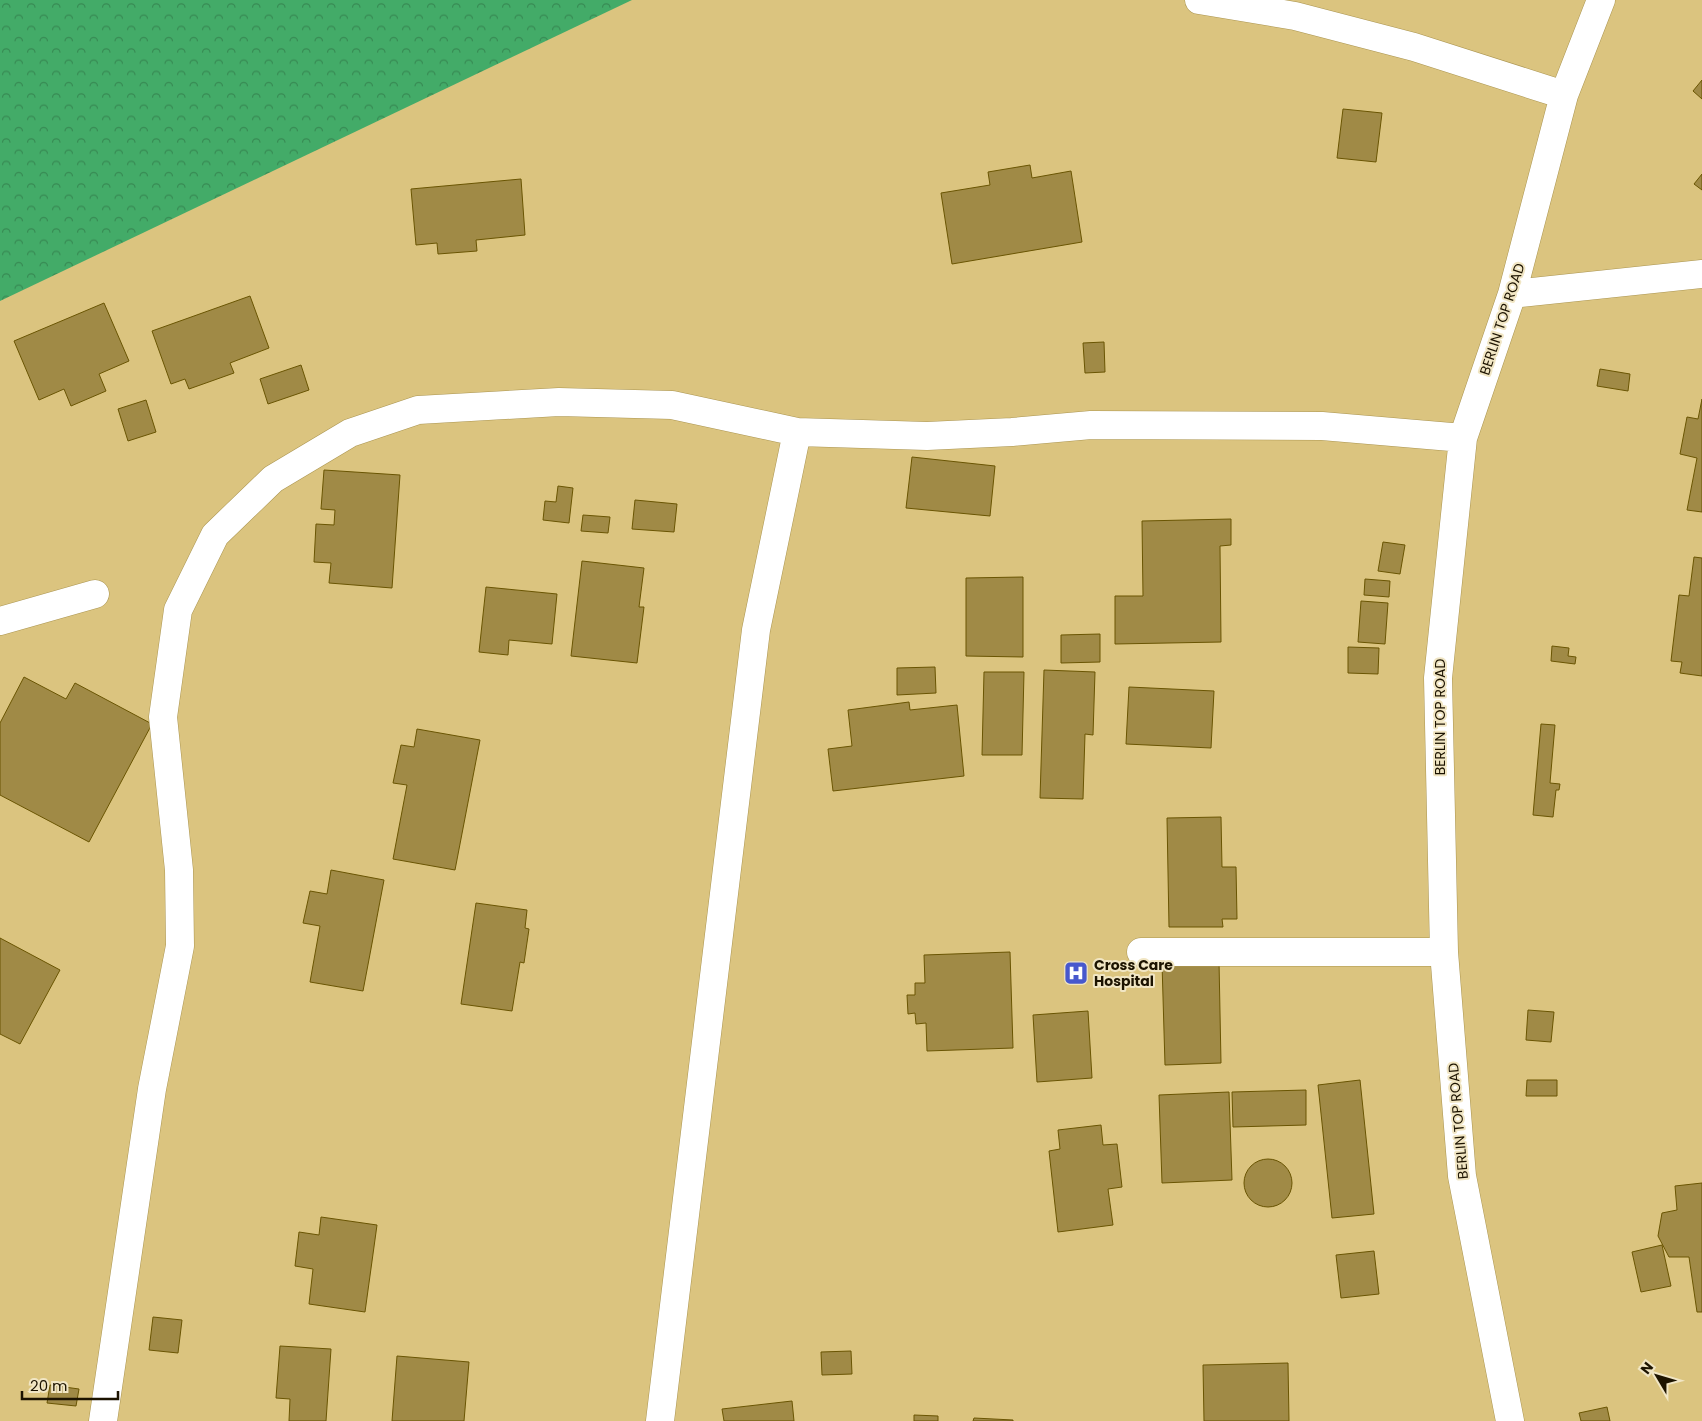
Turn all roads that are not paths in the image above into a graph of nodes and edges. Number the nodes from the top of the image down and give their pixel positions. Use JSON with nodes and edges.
{"nodes":[{"id":1,"x":1199,"y":0,"type":"edge"},
{"id":2,"x":1601,"y":0,"type":"edge"},
{"id":3,"x":1564,"y":95,"type":"junction"},
{"id":4,"x":1702,"y":274,"type":"edge"},
{"id":5,"x":1512,"y":294,"type":"junction"},
{"id":6,"x":797,"y":432,"type":"junction"},
{"id":7,"x":1463,"y":438,"type":"junction"},
{"id":8,"x":94,"y":594,"type":"dead end"},
{"id":9,"x":0,"y":621,"type":"edge"},
{"id":10,"x":1141,"y":952,"type":"dead end"},
{"id":11,"x":1444,"y":952,"type":"junction"},
{"id":12,"x":103,"y":1421,"type":"edge"},
{"id":13,"x":660,"y":1421,"type":"edge"},
{"id":14,"x":1510,"y":1421,"type":"edge"}],
"edges":[{"from":1,"to":3,"type":"street"},
{"from":2,"to":3,"type":"street","name":"BERLIN TOP ROAD"},
{"from":3,"to":5,"type":"street","name":"BERLIN TOP ROAD"},
{"from":4,"to":5,"type":"street"},
{"from":5,"to":7,"type":"street","name":"BERLIN TOP ROAD"},
{"from":6,"to":7,"type":"street"},
{"from":6,"to":12,"type":"street"},
{"from":6,"to":13,"type":"street"},
{"from":7,"to":11,"type":"street","name":"BERLIN TOP ROAD"},
{"from":8,"to":9,"type":"street"},
{"from":10,"to":11,"type":"street"},
{"from":11,"to":14,"type":"street","name":"BERLIN TOP ROAD"}]}
